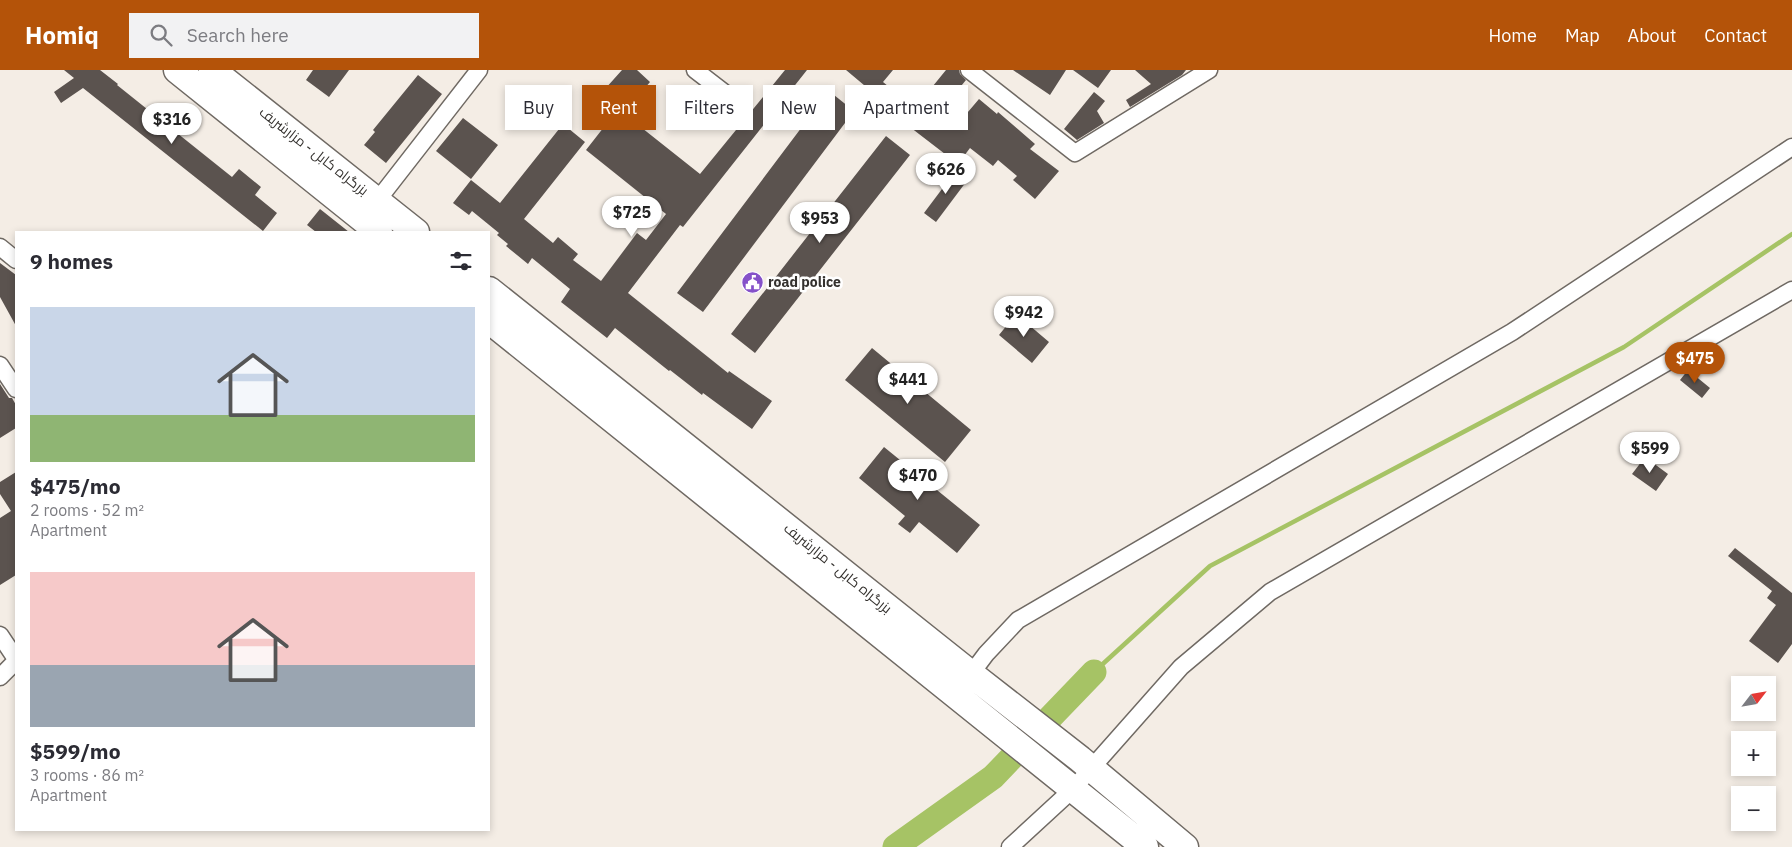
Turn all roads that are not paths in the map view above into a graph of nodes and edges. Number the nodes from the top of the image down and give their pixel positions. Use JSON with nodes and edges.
{"nodes":[{"id":1,"x":177,"y":70,"type":"edge"},
{"id":2,"x":212,"y":70,"type":"edge"},
{"id":3,"x":479,"y":70,"type":"edge"},
{"id":4,"x":695,"y":70,"type":"edge"},
{"id":5,"x":969,"y":70,"type":"edge"},
{"id":6,"x":1204,"y":71,"type":"edge"},
{"id":7,"x":714,"y":85,"type":"edge"},
{"id":8,"x":1792,"y":147,"type":"edge"},
{"id":9,"x":377,"y":201,"type":"junction"},
{"id":10,"x":378,"y":231,"type":"edge"},
{"id":11,"x":415,"y":231,"type":"edge"},
{"id":12,"x":0,"y":247,"type":"edge"},
{"id":13,"x":15,"y":259,"type":"edge"},
{"id":14,"x":1792,"y":290,"type":"edge"},
{"id":15,"x":490,"y":291,"type":"edge"},
{"id":16,"x":490,"y":321,"type":"edge"},
{"id":17,"x":0,"y":365,"type":"edge"},
{"id":18,"x":15,"y":388,"type":"edge"},
{"id":19,"x":0,"y":635,"type":"edge"},
{"id":20,"x":15,"y":658,"type":"edge"},
{"id":21,"x":15,"y":661,"type":"edge"},
{"id":22,"x":971,"y":674,"type":"junction"},
{"id":23,"x":0,"y":677,"type":"edge"},
{"id":24,"x":990,"y":706,"type":"junction"},
{"id":25,"x":1086,"y":763,"type":"junction"},
{"id":26,"x":1069,"y":785,"type":"junction"},
{"id":27,"x":1010,"y":847,"type":"edge"},
{"id":28,"x":1145,"y":847,"type":"edge"},
{"id":29,"x":1185,"y":847,"type":"edge"}],
"edges":[{"from":1,"to":10,"type":"highway","name":"بزرگراه کابل - مزارشریف"},
{"from":2,"to":9,"type":"highway","name":"بزرگراه کابل - مزارشریف"},
{"from":3,"to":9,"type":"street"},
{"from":4,"to":7,"type":"street"},
{"from":5,"to":6,"type":"street"},
{"from":8,"to":22,"type":"street"},
{"from":9,"to":11,"type":"highway","name":"بزرگراه کابل - مزارشریف"},
{"from":12,"to":13,"type":"street"},
{"from":14,"to":25,"type":"street"},
{"from":15,"to":22,"type":"highway","name":"بزرگراه کابل - مزارشریف"},
{"from":16,"to":24,"type":"highway","name":"بزرگراه کابل - مزارشریف"},
{"from":17,"to":18,"type":"street"},
{"from":19,"to":20,"type":"street"},
{"from":21,"to":23,"type":"street"},
{"from":22,"to":24,"type":"highway","name":"بزرگراه کابل - مزارشریف"},
{"from":24,"to":25,"type":"highway","name":"بزرگراه کابل - مزارشریف"},
{"from":24,"to":26,"type":"highway","name":"بزرگراه کابل - مزارشریف"},
{"from":25,"to":26,"type":"street"},
{"from":25,"to":29,"type":"highway","name":"بزرگراه کابل - مزارشریف"},
{"from":26,"to":27,"type":"street"},
{"from":26,"to":28,"type":"highway","name":"بزرگراه کابل - مزارشریف"}]}
